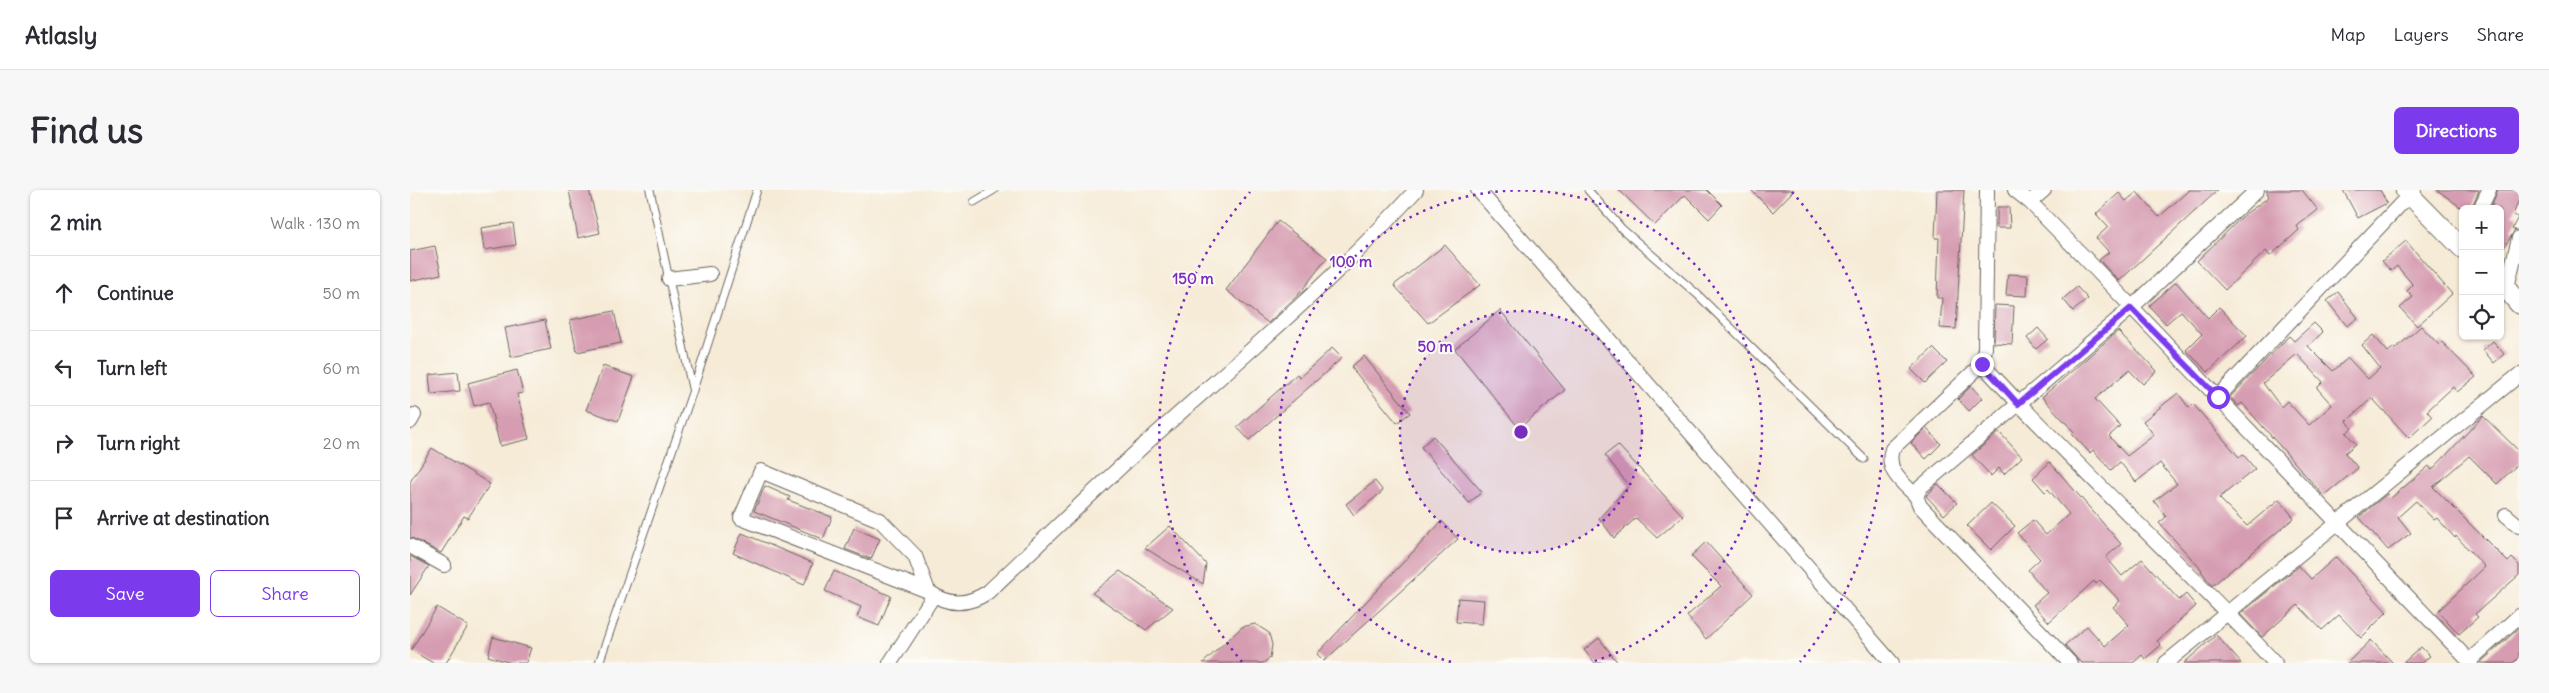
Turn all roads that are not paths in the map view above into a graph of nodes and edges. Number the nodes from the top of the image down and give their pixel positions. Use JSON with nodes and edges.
{"nodes":[{"id":1,"x":650,"y":190,"type":"edge"},
{"id":2,"x":757,"y":190,"type":"edge"},
{"id":3,"x":994,"y":190,"type":"edge"},
{"id":4,"x":1416,"y":190,"type":"edge"},
{"id":5,"x":1478,"y":190,"type":"edge"},
{"id":6,"x":1588,"y":190,"type":"edge"},
{"id":7,"x":1987,"y":190,"type":"edge"},
{"id":8,"x":2015,"y":190,"type":"edge"},
{"id":9,"x":2044,"y":190,"type":"edge"},
{"id":10,"x":2256,"y":190,"type":"edge"},
{"id":11,"x":2490,"y":190,"type":"edge"},
{"id":12,"x":2409,"y":192,"type":"edge"},
{"id":13,"x":974,"y":202,"type":"dead end"},
{"id":14,"x":2030,"y":202,"type":"junction"},
{"id":15,"x":2482,"y":205,"type":"edge"},
{"id":16,"x":2519,"y":238,"type":"edge"},
{"id":17,"x":2459,"y":243,"type":"edge"},
{"id":18,"x":710,"y":274,"type":"dead end"},
{"id":19,"x":669,"y":279,"type":"junction"},
{"id":20,"x":2504,"y":284,"type":"edge"},
{"id":21,"x":2519,"y":304,"type":"edge"},
{"id":22,"x":2131,"y":308,"type":"junction"},
{"id":23,"x":1982,"y":364,"type":"junction"},
{"id":24,"x":2519,"y":376,"type":"edge"},
{"id":25,"x":693,"y":390,"type":"junction"},
{"id":26,"x":2218,"y":397,"type":"junction"},
{"id":27,"x":2018,"y":404,"type":"junction"},
{"id":28,"x":1864,"y":459,"type":"dead end"},
{"id":29,"x":1916,"y":496,"type":"junction"},
{"id":30,"x":2506,"y":515,"type":"dead end"},
{"id":31,"x":2337,"y":524,"type":"junction"},
{"id":32,"x":2519,"y":526,"type":"edge"},
{"id":33,"x":410,"y":546,"type":"edge"},
{"id":34,"x":444,"y":565,"type":"dead end"},
{"id":35,"x":931,"y":593,"type":"junction"},
{"id":36,"x":2227,"y":612,"type":"junction"},
{"id":37,"x":2519,"y":616,"type":"edge"},
{"id":38,"x":2470,"y":662,"type":"edge"},
{"id":39,"x":599,"y":663,"type":"edge"},
{"id":40,"x":890,"y":663,"type":"edge"},
{"id":41,"x":1892,"y":663,"type":"edge"},
{"id":42,"x":2070,"y":663,"type":"edge"},
{"id":43,"x":2166,"y":663,"type":"edge"},
{"id":44,"x":2275,"y":663,"type":"edge"}],
"edges":[{"from":1,"to":19,"type":"lane"},
{"from":2,"to":25,"type":"lane"},
{"from":3,"to":13,"type":"lane"},
{"from":4,"to":35,"type":"street"},
{"from":5,"to":41,"type":"street"},
{"from":6,"to":28,"type":"lane"},
{"from":7,"to":23,"type":"street"},
{"from":8,"to":14,"type":"street"},
{"from":9,"to":14,"type":"street"},
{"from":10,"to":22,"type":"street"},
{"from":11,"to":15,"type":"street"},
{"from":12,"to":17,"type":"street"},
{"from":12,"to":26,"type":"street"},
{"from":14,"to":22,"type":"street"},
{"from":16,"to":20,"type":"street"},
{"from":18,"to":19,"type":"street"},
{"from":19,"to":25,"type":"lane"},
{"from":20,"to":21,"type":"street"},
{"from":22,"to":26,"type":"street"},
{"from":22,"to":27,"type":"street"},
{"from":23,"to":27,"type":"street"},
{"from":23,"to":29,"type":"street"},
{"from":24,"to":31,"type":"street"},
{"from":25,"to":39,"type":"lane"},
{"from":26,"to":31,"type":"street"},
{"from":27,"to":29,"type":"street"},
{"from":27,"to":36,"type":"street"},
{"from":29,"to":42,"type":"street"},
{"from":30,"to":32,"type":"street"},
{"from":31,"to":36,"type":"street"},
{"from":31,"to":38,"type":"street"},
{"from":33,"to":34,"type":"street"},
{"from":35,"to":35,"type":"street"},
{"from":35,"to":40,"type":"street"},
{"from":36,"to":43,"type":"street"},
{"from":36,"to":44,"type":"street"},
{"from":37,"to":38,"type":"street"}]}
